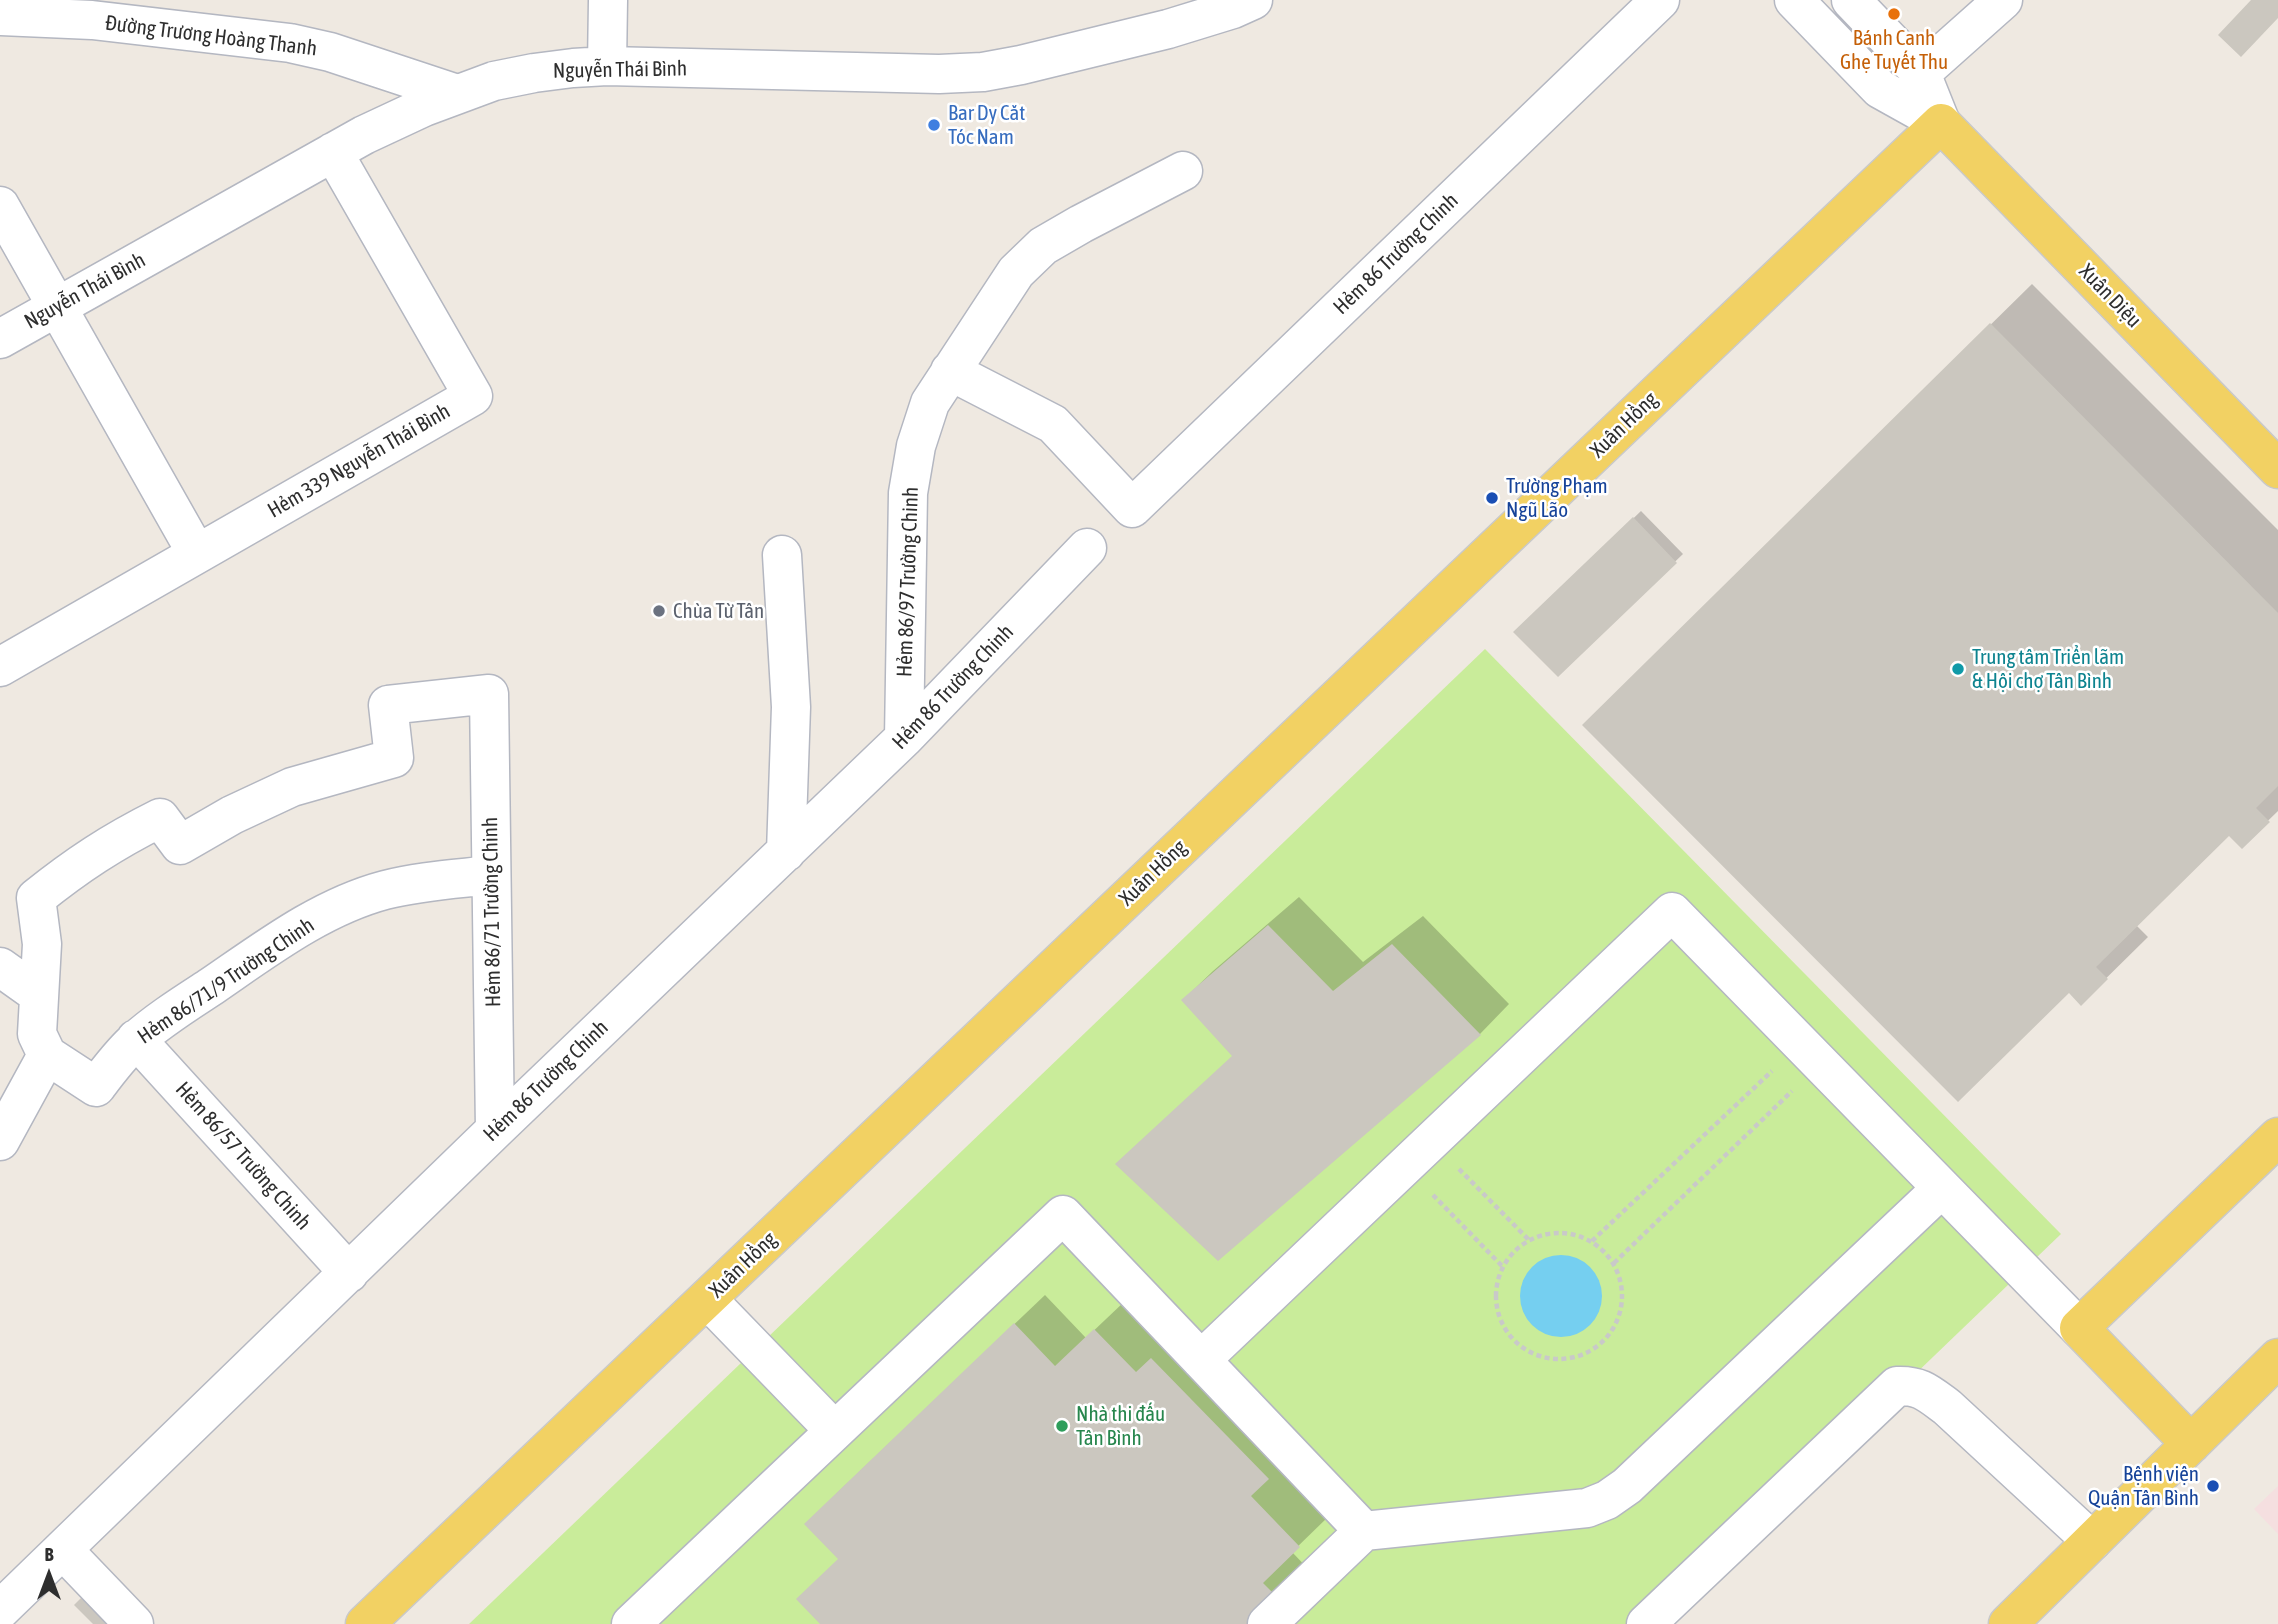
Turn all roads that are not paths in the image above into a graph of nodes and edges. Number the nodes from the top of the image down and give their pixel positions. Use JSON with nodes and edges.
{"nodes":[{"id":1,"x":608,"y":0,"type":"edge"},
{"id":2,"x":1253,"y":0,"type":"edge"},
{"id":3,"x":1660,"y":0,"type":"edge"},
{"id":4,"x":1794,"y":0,"type":"edge"},
{"id":5,"x":1851,"y":0,"type":"edge"},
{"id":6,"x":2003,"y":0,"type":"edge"},
{"id":7,"x":65,"y":9,"type":"edge"},
{"id":8,"x":1169,"y":15,"type":"edge"},
{"id":9,"x":0,"y":16,"type":"edge"},
{"id":10,"x":607,"y":66,"type":"junction"},
{"id":11,"x":1921,"y":73,"type":"junction"},
{"id":12,"x":457,"y":94,"type":"junction"},
{"id":13,"x":1941,"y":123,"type":"junction"},
{"id":14,"x":333,"y":152,"type":"junction"},
{"id":15,"x":1183,"y":172,"type":"dead end"},
{"id":16,"x":0,"y":206,"type":"edge"},
{"id":17,"x":57,"y":307,"type":"junction"},
{"id":18,"x":0,"y":339,"type":"edge"},
{"id":19,"x":950,"y":371,"type":"junction"},
{"id":20,"x":2278,"y":469,"type":"edge"},
{"id":21,"x":1087,"y":548,"type":"dead end"},
{"id":22,"x":197,"y":554,"type":"junction"},
{"id":23,"x":782,"y":555,"type":"dead end"},
{"id":24,"x":0,"y":667,"type":"edge"},
{"id":25,"x":904,"y":738,"type":"junction"},
{"id":26,"x":786,"y":852,"type":"junction"},
{"id":27,"x":491,"y":875,"type":"junction"},
{"id":28,"x":0,"y":967,"type":"edge"},
{"id":29,"x":38,"y":995,"type":"junction"},
{"id":30,"x":136,"y":1039,"type":"junction"},
{"id":31,"x":47,"y":1055,"type":"junction"},
{"id":32,"x":495,"y":1130,"type":"junction"},
{"id":33,"x":2278,"y":1137,"type":"edge"},
{"id":34,"x":0,"y":1141,"type":"edge"},
{"id":35,"x":1942,"y":1188,"type":"junction"},
{"id":36,"x":349,"y":1273,"type":"junction"},
{"id":37,"x":707,"y":1299,"type":"junction"},
{"id":38,"x":2079,"y":1328,"type":"junction"},
{"id":39,"x":2278,"y":1358,"type":"edge"},
{"id":40,"x":1201,"y":1360,"type":"junction"},
{"id":41,"x":834,"y":1430,"type":"junction"},
{"id":42,"x":2191,"y":1444,"type":"junction"},
{"id":43,"x":1364,"y":1531,"type":"junction"},
{"id":44,"x":2092,"y":1541,"type":"junction"},
{"id":45,"x":63,"y":1550,"type":"junction"},
{"id":46,"x":8,"y":1591,"type":"edge"},
{"id":47,"x":134,"y":1624,"type":"edge"},
{"id":48,"x":365,"y":1624,"type":"edge"},
{"id":49,"x":631,"y":1624,"type":"edge"},
{"id":50,"x":1267,"y":1624,"type":"edge"},
{"id":51,"x":1646,"y":1624,"type":"edge"},
{"id":52,"x":2008,"y":1624,"type":"edge"}],
"edges":[{"from":1,"to":10,"type":"street"},
{"from":2,"to":8,"type":"street","name":"Nguyễn Thái Bình"},
{"from":3,"to":19,"type":"street","name":"Hẻm 86 Trường Chinh"},
{"from":4,"to":13,"type":"street","name":"Xuân Diệu"},
{"from":5,"to":11,"type":"street","name":"Xuân Diệu"},
{"from":6,"to":11,"type":"street"},
{"from":7,"to":9,"type":"street","name":"Đường Trương Hoàng Thanh"},
{"from":7,"to":12,"type":"street","name":"Đường Trương Hoàng Thanh"},
{"from":8,"to":10,"type":"street","name":"Nguyễn Thái Bình"},
{"from":10,"to":12,"type":"street","name":"Nguyễn Thái Bình"},
{"from":11,"to":13,"type":"street","name":"Xuân Diệu"},
{"from":12,"to":14,"type":"street","name":"Nguyễn Thái Bình"},
{"from":13,"to":20,"type":"main road","name":"Xuân Diệu"},
{"from":13,"to":37,"type":"main road","name":"Xuân Hồng"},
{"from":14,"to":17,"type":"street","name":"Nguyễn Thái Bình"},
{"from":14,"to":22,"type":"street","name":"Hẻm 339 Nguyễn Thái Bình"},
{"from":15,"to":19,"type":"street","name":"Hẻm 86/97 Trường Chinh"},
{"from":16,"to":17,"type":"street"},
{"from":17,"to":18,"type":"street","name":"Nguyễn Thái Bình"},
{"from":17,"to":22,"type":"street"},
{"from":19,"to":25,"type":"street","name":"Hẻm 86/97 Trường Chinh"},
{"from":21,"to":25,"type":"street","name":"Hẻm 86 Trường Chinh"},
{"from":22,"to":24,"type":"street","name":"Hẻm 339 Nguyễn Thái Bình"},
{"from":23,"to":26,"type":"street"},
{"from":25,"to":26,"type":"street","name":"Hẻm 86 Trường Chinh"},
{"from":26,"to":32,"type":"street","name":"Hẻm 86 Trường Chinh"},
{"from":27,"to":29,"type":"street","name":"Hẻm 86/71 Trường Chinh"},
{"from":27,"to":30,"type":"street","name":"Hẻm 86/71/9 Trường Chinh"},
{"from":27,"to":32,"type":"street","name":"Hẻm 86/71 Trường Chinh"},
{"from":28,"to":29,"type":"street"},
{"from":29,"to":31,"type":"street"},
{"from":30,"to":31,"type":"street","name":"Hẻm 86/71/9 Trường Chinh"},
{"from":30,"to":36,"type":"street","name":"Hẻm 86/57 Trường Chinh"},
{"from":31,"to":34,"type":"street"},
{"from":32,"to":36,"type":"street","name":"Hẻm 86 Trường Chinh"},
{"from":33,"to":38,"type":"main road"},
{"from":35,"to":38,"type":"street"},
{"from":35,"to":40,"type":"street"},
{"from":35,"to":43,"type":"street"},
{"from":36,"to":45,"type":"street","name":"Hẻm 86 Trường Chinh"},
{"from":37,"to":41,"type":"street"},
{"from":37,"to":48,"type":"main road","name":"Xuân Hồng"},
{"from":38,"to":42,"type":"main road"},
{"from":39,"to":42,"type":"main road"},
{"from":40,"to":41,"type":"street"},
{"from":40,"to":43,"type":"street"},
{"from":41,"to":49,"type":"street"},
{"from":42,"to":44,"type":"main road"},
{"from":43,"to":50,"type":"street"},
{"from":44,"to":51,"type":"street"},
{"from":44,"to":52,"type":"main road"},
{"from":45,"to":46,"type":"street","name":"Hẻm 86 Trường Chinh"},
{"from":45,"to":47,"type":"street"}]}
